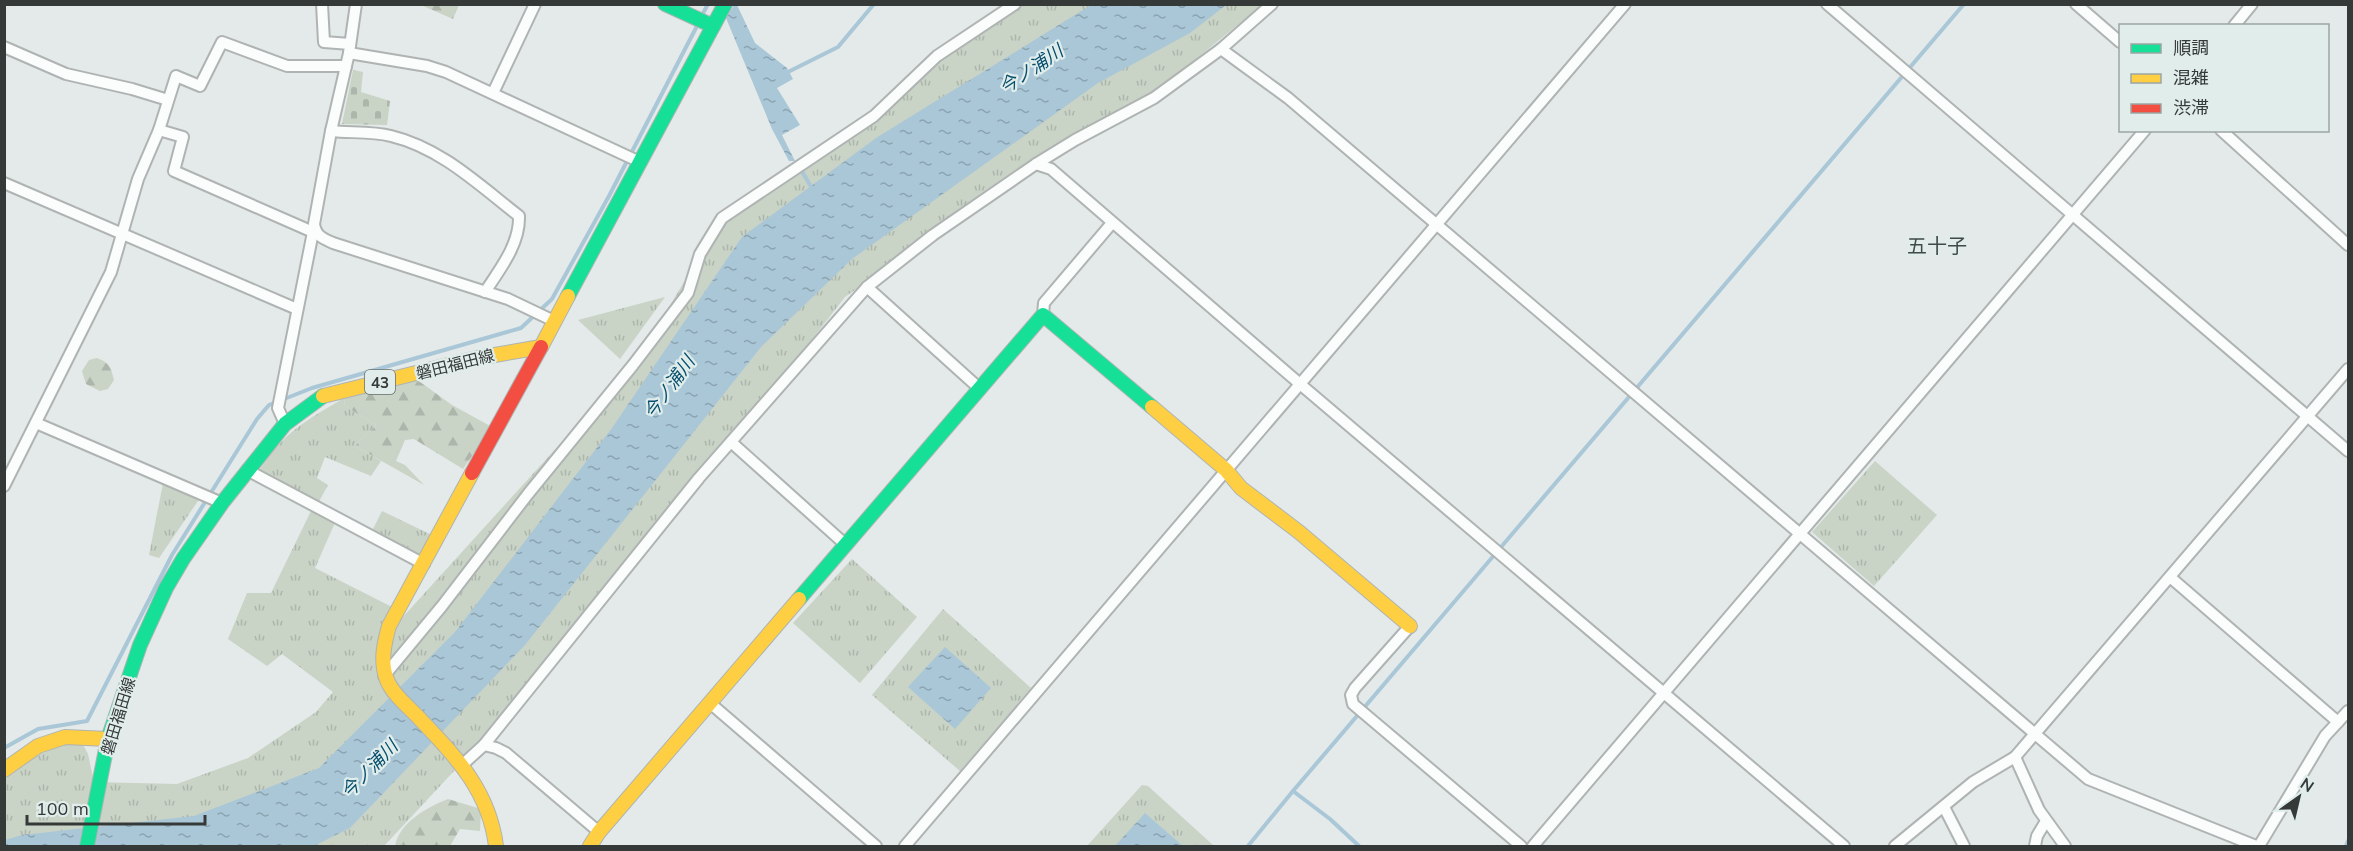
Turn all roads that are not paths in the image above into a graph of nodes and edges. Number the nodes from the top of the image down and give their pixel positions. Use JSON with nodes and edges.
{"nodes":[{"id":1,"x":322,"y":4,"type":"edge"},
{"id":2,"x":356,"y":4,"type":"edge"},
{"id":3,"x":535,"y":4,"type":"edge"},
{"id":4,"x":665,"y":4,"type":"edge"},
{"id":5,"x":1015,"y":4,"type":"edge"},
{"id":6,"x":1272,"y":4,"type":"edge"},
{"id":7,"x":1625,"y":4,"type":"edge"},
{"id":8,"x":1827,"y":4,"type":"edge"},
{"id":9,"x":2076,"y":4,"type":"edge"},
{"id":10,"x":2252,"y":4,"type":"edge"},
{"id":11,"x":723,"y":7,"type":"edge"},
{"id":12,"x":2236,"y":24,"type":"edge"},
{"id":13,"x":713,"y":26,"type":"junction"},
{"id":14,"x":2119,"y":40,"type":"edge"},
{"id":15,"x":4,"y":47,"type":"edge"},
{"id":16,"x":350,"y":48,"type":"junction"},
{"id":17,"x":1221,"y":49,"type":"junction"},
{"id":18,"x":346,"y":66,"type":"junction"},
{"id":19,"x":493,"y":93,"type":"junction"},
{"id":20,"x":168,"y":100,"type":"junction"},
{"id":21,"x":159,"y":130,"type":"junction"},
{"id":22,"x":331,"y":131,"type":"junction"},
{"id":23,"x":2143,"y":132,"type":"edge"},
{"id":24,"x":2223,"y":132,"type":"edge"},
{"id":25,"x":640,"y":162,"type":"junction"},
{"id":26,"x":1036,"y":164,"type":"junction"},
{"id":27,"x":4,"y":183,"type":"edge"},
{"id":28,"x":2072,"y":215,"type":"junction"},
{"id":29,"x":1112,"y":223,"type":"junction"},
{"id":30,"x":1436,"y":224,"type":"junction"},
{"id":31,"x":314,"y":228,"type":"junction"},
{"id":32,"x":122,"y":234,"type":"junction"},
{"id":33,"x":2349,"y":245,"type":"edge"},
{"id":34,"x":867,"y":287,"type":"junction"},
{"id":35,"x":485,"y":292,"type":"junction"},
{"id":36,"x":297,"y":309,"type":"junction"},
{"id":37,"x":1043,"y":315,"type":"junction"},
{"id":38,"x":554,"y":321,"type":"junction"},
{"id":39,"x":541,"y":346,"type":"junction"},
{"id":40,"x":2349,"y":369,"type":"edge"},
{"id":41,"x":1300,"y":384,"type":"junction"},
{"id":42,"x":980,"y":389,"type":"junction"},
{"id":43,"x":2307,"y":416,"type":"junction"},
{"id":44,"x":36,"y":423,"type":"junction"},
{"id":45,"x":285,"y":424,"type":"junction"},
{"id":46,"x":731,"y":442,"type":"junction"},
{"id":47,"x":2349,"y":451,"type":"edge"},
{"id":48,"x":247,"y":470,"type":"junction"},
{"id":49,"x":1226,"y":470,"type":"junction"},
{"id":50,"x":4,"y":486,"type":"edge"},
{"id":51,"x":222,"y":503,"type":"junction"},
{"id":52,"x":1799,"y":535,"type":"junction"},
{"id":53,"x":846,"y":545,"type":"junction"},
{"id":54,"x":424,"y":564,"type":"junction"},
{"id":55,"x":2170,"y":577,"type":"junction"},
{"id":56,"x":1410,"y":627,"type":"joint"},
{"id":57,"x":387,"y":682,"type":"junction"},
{"id":58,"x":1663,"y":694,"type":"junction"},
{"id":59,"x":710,"y":703,"type":"junction"},
{"id":60,"x":2349,"y":711,"type":"edge"},
{"id":61,"x":2338,"y":722,"type":"junction"},
{"id":62,"x":2035,"y":735,"type":"junction"},
{"id":63,"x":108,"y":739,"type":"junction"},
{"id":64,"x":484,"y":746,"type":"junction"},
{"id":65,"x":2015,"y":758,"type":"junction"},
{"id":66,"x":461,"y":766,"type":"junction"},
{"id":67,"x":4,"y":770,"type":"edge"},
{"id":68,"x":1944,"y":807,"type":"junction"},
{"id":69,"x":2046,"y":821,"type":"junction"},
{"id":70,"x":599,"y":832,"type":"junction"},
{"id":71,"x":87,"y":846,"type":"edge"},
{"id":72,"x":496,"y":846,"type":"edge"},
{"id":73,"x":590,"y":846,"type":"edge"},
{"id":74,"x":876,"y":846,"type":"edge"},
{"id":75,"x":905,"y":846,"type":"edge"},
{"id":76,"x":1521,"y":846,"type":"edge"},
{"id":77,"x":1533,"y":846,"type":"edge"},
{"id":78,"x":1844,"y":846,"type":"edge"},
{"id":79,"x":1894,"y":846,"type":"edge"},
{"id":80,"x":1964,"y":846,"type":"edge"},
{"id":81,"x":2035,"y":846,"type":"edge"},
{"id":82,"x":2065,"y":846,"type":"edge"},
{"id":83,"x":2257,"y":846,"type":"edge"}],
"edges":[{"from":1,"to":16,"type":"street"},
{"from":2,"to":16,"type":"street"},
{"from":3,"to":19,"type":"street"},
{"from":4,"to":13,"type":"street"},
{"from":5,"to":57,"type":"street"},
{"from":6,"to":17,"type":"street"},
{"from":7,"to":30,"type":"street"},
{"from":8,"to":28,"type":"street"},
{"from":9,"to":14,"type":"street"},
{"from":10,"to":12,"type":"street"},
{"from":11,"to":13,"type":"street"},
{"from":13,"to":25,"type":"street"},
{"from":15,"to":20,"type":"street"},
{"from":16,"to":18,"type":"street"},
{"from":16,"to":19,"type":"street"},
{"from":17,"to":26,"type":"street"},
{"from":17,"to":30,"type":"street"},
{"from":18,"to":20,"type":"street"},
{"from":18,"to":22,"type":"street"},
{"from":19,"to":25,"type":"street"},
{"from":20,"to":21,"type":"street"},
{"from":21,"to":31,"type":"street"},
{"from":21,"to":32,"type":"street"},
{"from":22,"to":31,"type":"street"},
{"from":22,"to":35,"type":"street"},
{"from":23,"to":28,"type":"street"},
{"from":24,"to":33,"type":"street"},
{"from":25,"to":38,"type":"street"},
{"from":26,"to":29,"type":"street"},
{"from":26,"to":34,"type":"street"},
{"from":27,"to":32,"type":"street"},
{"from":28,"to":43,"type":"street"},
{"from":28,"to":52,"type":"street"},
{"from":29,"to":37,"type":"street"},
{"from":29,"to":41,"type":"street"},
{"from":30,"to":41,"type":"street"},
{"from":30,"to":52,"type":"street"},
{"from":31,"to":35,"type":"street"},
{"from":31,"to":36,"type":"street"},
{"from":32,"to":36,"type":"street"},
{"from":32,"to":44,"type":"street"},
{"from":34,"to":42,"type":"street"},
{"from":34,"to":46,"type":"street"},
{"from":35,"to":38,"type":"street"},
{"from":36,"to":45,"type":"street"},
{"from":37,"to":42,"type":"street"},
{"from":37,"to":49,"type":"street"},
{"from":38,"to":39,"type":"street"},
{"from":39,"to":45,"type":"street","name":"磐田福田線","number":"43"},
{"from":39,"to":54,"type":"street"},
{"from":40,"to":43,"type":"street"},
{"from":41,"to":49,"type":"street"},
{"from":41,"to":58,"type":"street"},
{"from":42,"to":53,"type":"street"},
{"from":43,"to":47,"type":"street"},
{"from":43,"to":55,"type":"street"},
{"from":44,"to":50,"type":"street"},
{"from":44,"to":51,"type":"street"},
{"from":45,"to":48,"type":"street","name":"磐田福田線","number":"43"},
{"from":46,"to":53,"type":"street"},
{"from":46,"to":64,"type":"street"},
{"from":48,"to":51,"type":"street","name":"磐田福田線","number":"43"},
{"from":48,"to":54,"type":"street"},
{"from":49,"to":56,"type":"street"},
{"from":49,"to":75,"type":"street"},
{"from":51,"to":63,"type":"street","name":"磐田福田線","number":"43"},
{"from":52,"to":58,"type":"street"},
{"from":52,"to":62,"type":"street"},
{"from":53,"to":59,"type":"street"},
{"from":54,"to":57,"type":"street"},
{"from":55,"to":61,"type":"street"},
{"from":55,"to":62,"type":"street"},
{"from":56,"to":76,"type":"street"},
{"from":57,"to":66,"type":"street"},
{"from":58,"to":77,"type":"street"},
{"from":58,"to":78,"type":"street"},
{"from":59,"to":70,"type":"street"},
{"from":59,"to":74,"type":"street"},
{"from":60,"to":61,"type":"street"},
{"from":61,"to":83,"type":"street"},
{"from":62,"to":65,"type":"street"},
{"from":62,"to":83,"type":"street"},
{"from":63,"to":67,"type":"street"},
{"from":63,"to":71,"type":"street","name":"磐田福田線","number":"43"},
{"from":64,"to":66,"type":"street"},
{"from":64,"to":70,"type":"street"},
{"from":65,"to":68,"type":"street"},
{"from":65,"to":69,"type":"street"},
{"from":66,"to":72,"type":"street"},
{"from":68,"to":79,"type":"street"},
{"from":68,"to":80,"type":"street"},
{"from":69,"to":81,"type":"street"},
{"from":69,"to":82,"type":"street"},
{"from":70,"to":73,"type":"street"}]}
